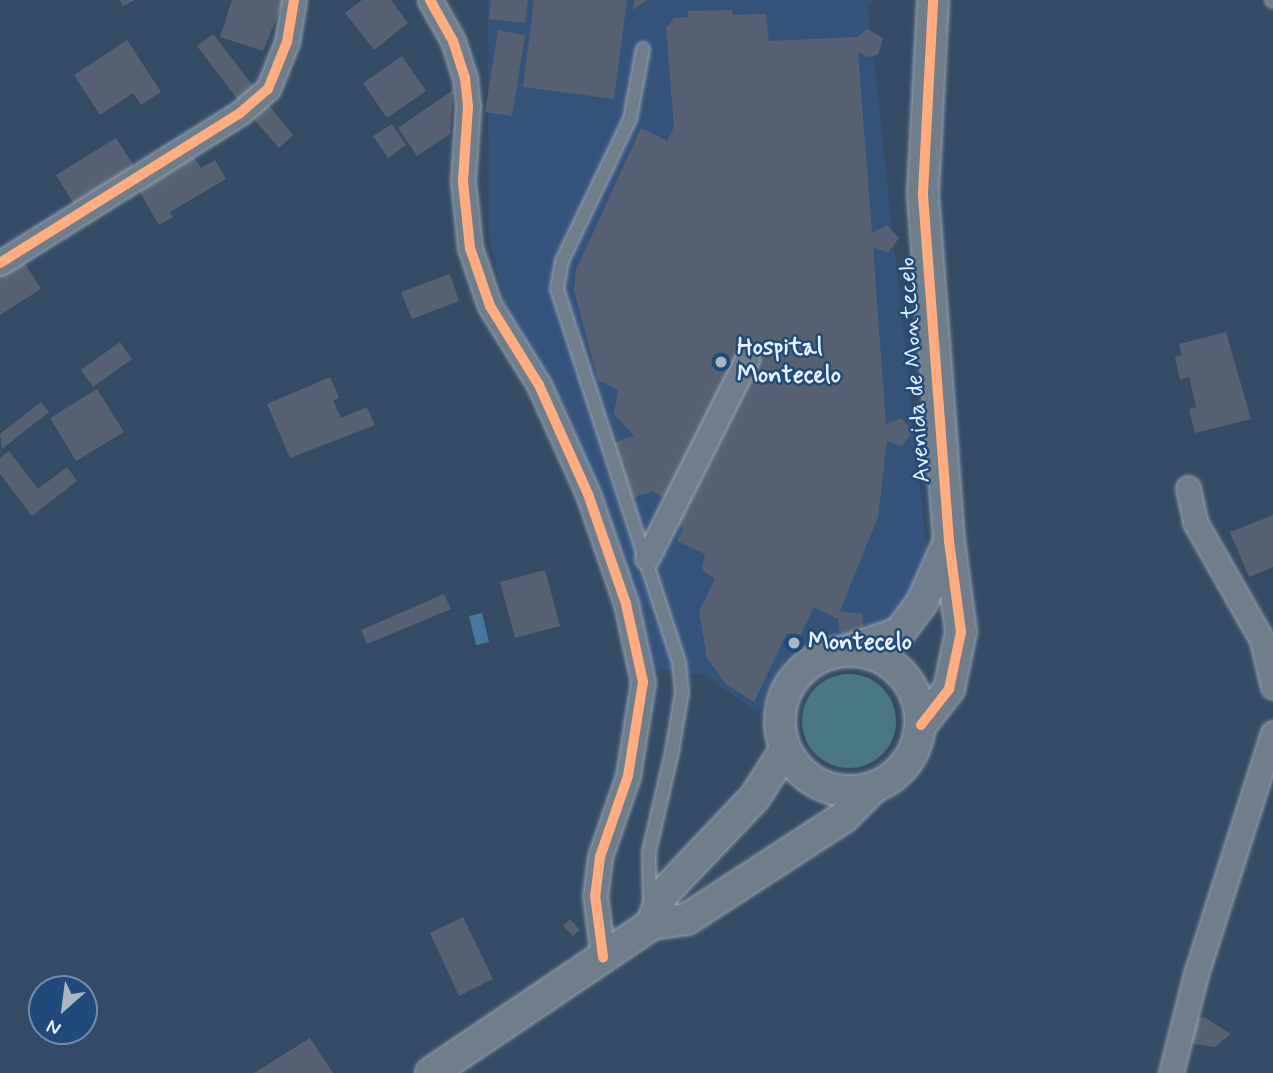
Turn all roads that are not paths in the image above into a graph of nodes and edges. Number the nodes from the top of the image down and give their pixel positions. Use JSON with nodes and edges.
{"nodes":[{"id":1,"x":294,"y":0,"type":"edge"},
{"id":2,"x":430,"y":0,"type":"edge"},
{"id":3,"x":933,"y":0,"type":"edge"},
{"id":4,"x":643,"y":49,"type":"dead end"},
{"id":5,"x":0,"y":263,"type":"edge"},
{"id":6,"x":747,"y":359,"type":"dead end"},
{"id":7,"x":1188,"y":488,"type":"dead end"},
{"id":8,"x":949,"y":541,"type":"junction"},
{"id":9,"x":647,"y":558,"type":"junction"},
{"id":10,"x":850,"y":650,"type":"junction"},
{"id":11,"x":1273,"y":687,"type":"edge"},
{"id":12,"x":921,"y":725,"type":"junction"},
{"id":13,"x":1273,"y":733,"type":"edge"},
{"id":14,"x":785,"y":750,"type":"junction"},
{"id":15,"x":873,"y":788,"type":"junction"},
{"id":16,"x":652,"y":924,"type":"junction"},
{"id":17,"x":603,"y":957,"type":"junction"},
{"id":18,"x":431,"y":1073,"type":"edge"},
{"id":19,"x":1171,"y":1073,"type":"edge"}],
"edges":[{"from":1,"to":5,"type":"street"},
{"from":2,"to":17,"type":"street"},
{"from":3,"to":8,"type":"street","name":"Avenida de Montecelo"},
{"from":4,"to":9,"type":"lane"},
{"from":6,"to":9,"type":"street"},
{"from":7,"to":11,"type":"street"},
{"from":8,"to":10,"type":"street","name":"Avenida de Montecelo"},
{"from":8,"to":12,"type":"street","name":"Avenida de Montecelo"},
{"from":9,"to":16,"type":"lane"},
{"from":10,"to":12,"type":"street"},
{"from":10,"to":14,"type":"street"},
{"from":12,"to":15,"type":"street"},
{"from":13,"to":19,"type":"street"},
{"from":14,"to":15,"type":"street"},
{"from":14,"to":16,"type":"street"},
{"from":15,"to":16,"type":"street"},
{"from":16,"to":17,"type":"street"},
{"from":17,"to":18,"type":"street"}]}
